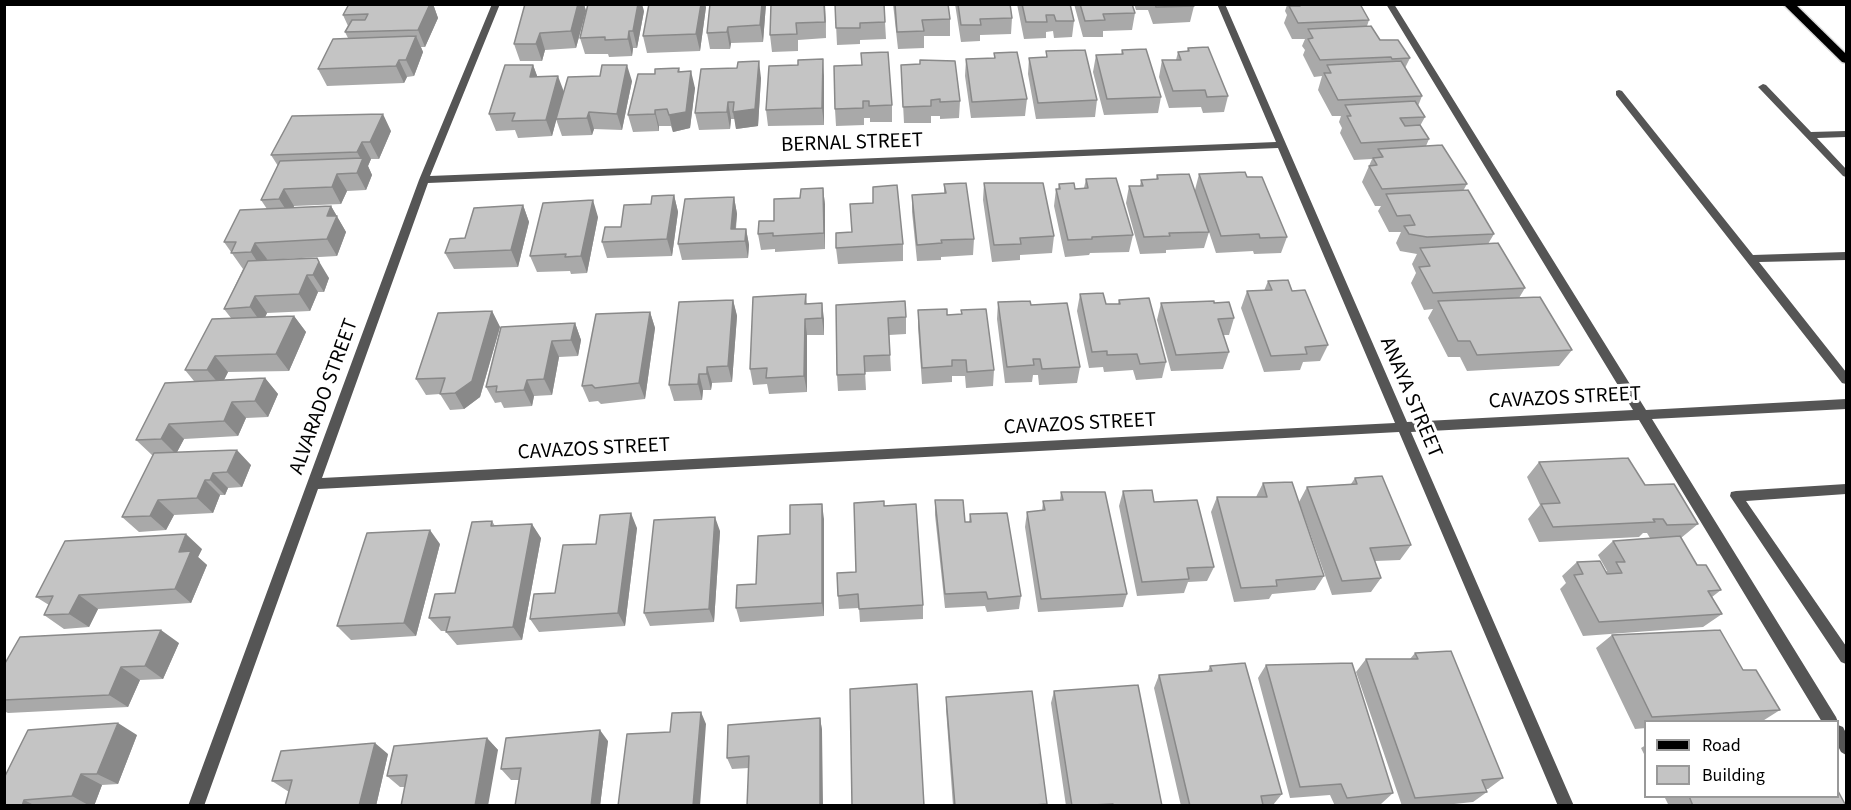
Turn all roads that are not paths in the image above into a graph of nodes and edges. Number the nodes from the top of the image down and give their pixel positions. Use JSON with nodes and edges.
{"nodes":[{"id":1,"x":496,"y":4,"type":"edge"},
{"id":2,"x":1221,"y":4,"type":"edge"},
{"id":3,"x":1390,"y":4,"type":"edge"},
{"id":4,"x":1788,"y":4,"type":"edge"},
{"id":5,"x":1846,"y":60,"type":"edge"},
{"id":6,"x":1763,"y":87,"type":"dead end"},
{"id":7,"x":1619,"y":93,"type":"dead end"},
{"id":8,"x":1846,"y":134,"type":"edge"},
{"id":9,"x":1809,"y":135,"type":"junction"},
{"id":10,"x":1281,"y":145,"type":"junction"},
{"id":11,"x":1846,"y":174,"type":"edge"},
{"id":12,"x":424,"y":180,"type":"junction"},
{"id":13,"x":1846,"y":256,"type":"edge"},
{"id":14,"x":1751,"y":260,"type":"junction"},
{"id":15,"x":1846,"y":381,"type":"edge"},
{"id":16,"x":1846,"y":404,"type":"edge"},
{"id":17,"x":1643,"y":414,"type":"junction"},
{"id":18,"x":1402,"y":428,"type":"junction"},
{"id":19,"x":315,"y":484,"type":"junction"},
{"id":20,"x":1846,"y":489,"type":"edge"},
{"id":21,"x":1846,"y":657,"type":"edge"},
{"id":22,"x":1830,"y":720,"type":"edge"},
{"id":23,"x":196,"y":806,"type":"edge"},
{"id":24,"x":1566,"y":806,"type":"edge"}],
"edges":[{"from":1,"to":12,"type":"street","name":"ALVARADO STREET"},
{"from":2,"to":10,"type":"street","name":"ANAYA STREET"},
{"from":3,"to":17,"type":"street"},
{"from":4,"to":5,"type":"main road"},
{"from":6,"to":9,"type":"street"},
{"from":7,"to":14,"type":"street"},
{"from":8,"to":9,"type":"street"},
{"from":9,"to":11,"type":"street"},
{"from":10,"to":12,"type":"street","name":"BERNAL STREET"},
{"from":10,"to":18,"type":"street","name":"ANAYA STREET"},
{"from":12,"to":19,"type":"street","name":"ALVARADO STREET"},
{"from":13,"to":14,"type":"street"},
{"from":14,"to":15,"type":"street"},
{"from":16,"to":17,"type":"street","name":"CAVAZOS STREET"},
{"from":17,"to":18,"type":"street","name":"CAVAZOS STREET"},
{"from":17,"to":22,"type":"street"},
{"from":18,"to":19,"type":"street","name":"CAVAZOS STREET"},
{"from":18,"to":24,"type":"street","name":"ANAYA STREET"},
{"from":19,"to":23,"type":"street","name":"ALVARADO STREET"},
{"from":20,"to":21,"type":"street"}]}
